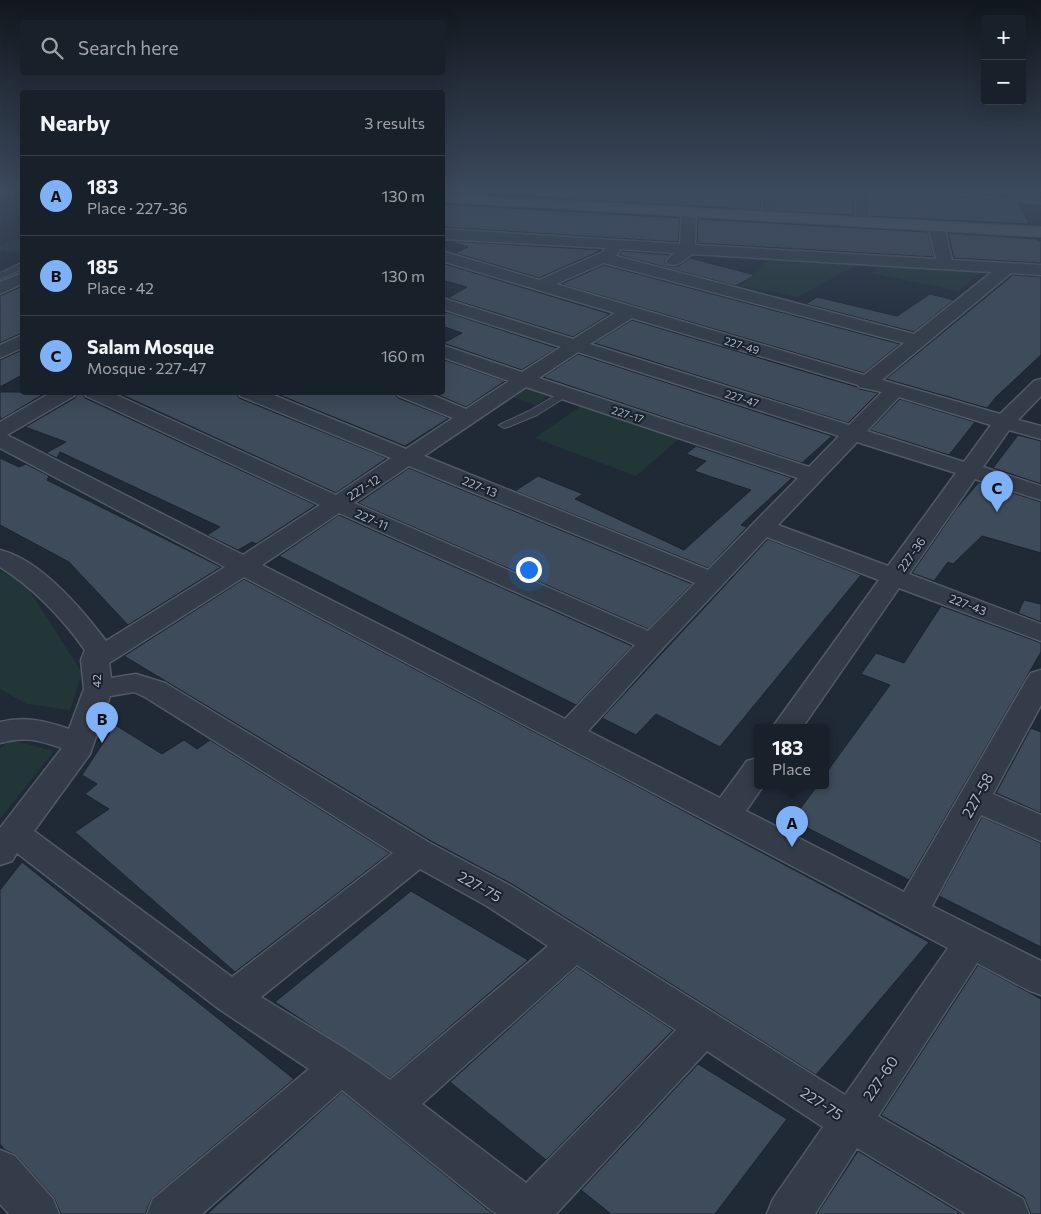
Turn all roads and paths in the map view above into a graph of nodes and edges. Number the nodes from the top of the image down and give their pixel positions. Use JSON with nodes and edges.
{"nodes":[{"id":1,"x":557,"y":246,"type":"edge"},
{"id":2,"x":686,"y":246,"type":"edge"},
{"id":3,"x":941,"y":246,"type":"edge"},
{"id":4,"x":686,"y":250,"type":"junction"},
{"id":5,"x":610,"y":251,"type":"junction"},
{"id":6,"x":445,"y":257,"type":"edge"},
{"id":7,"x":0,"y":264,"type":"edge"},
{"id":8,"x":945,"y":265,"type":"junction"},
{"id":9,"x":20,"y":266,"type":"edge"},
{"id":10,"x":20,"y":267,"type":"edge"},
{"id":11,"x":1007,"y":268,"type":"junction"},
{"id":12,"x":1041,"y":270,"type":"edge"},
{"id":13,"x":655,"y":271,"type":"junction"},
{"id":14,"x":0,"y":276,"type":"edge"},
{"id":15,"x":20,"y":279,"type":"edge"},
{"id":16,"x":541,"y":285,"type":"junction"},
{"id":17,"x":0,"y":290,"type":"edge"},
{"id":18,"x":20,"y":295,"type":"edge"},
{"id":19,"x":445,"y":304,"type":"edge"},
{"id":20,"x":630,"y":311,"type":"junction"},
{"id":21,"x":918,"y":341,"type":"junction"},
{"id":22,"x":20,"y":342,"type":"edge"},
{"id":23,"x":576,"y":345,"type":"junction"},
{"id":24,"x":445,"y":351,"type":"edge"},
{"id":25,"x":0,"y":352,"type":"edge"},
{"id":26,"x":525,"y":380,"type":"junction"},
{"id":27,"x":866,"y":383,"type":"junction"},
{"id":28,"x":1041,"y":385,"type":"edge"},
{"id":29,"x":894,"y":391,"type":"junction"},
{"id":30,"x":565,"y":393,"type":"junction"},
{"id":31,"x":61,"y":395,"type":"edge"},
{"id":32,"x":100,"y":395,"type":"edge"},
{"id":33,"x":254,"y":395,"type":"edge"},
{"id":34,"x":414,"y":395,"type":"edge"},
{"id":35,"x":469,"y":417,"type":"junction"},
{"id":36,"x":1003,"y":423,"type":"junction"},
{"id":37,"x":504,"y":425,"type":"dead end"},
{"id":38,"x":0,"y":431,"type":"edge"},
{"id":39,"x":853,"y":433,"type":"junction"},
{"id":40,"x":1041,"y":433,"type":"edge"},
{"id":41,"x":0,"y":440,"type":"edge"},
{"id":42,"x":408,"y":457,"type":"junction"},
{"id":43,"x":969,"y":470,"type":"junction"},
{"id":44,"x":814,"y":476,"type":"junction"},
{"id":45,"x":1041,"y":493,"type":"edge"},
{"id":46,"x":337,"y":504,"type":"junction"},
{"id":47,"x":764,"y":528,"type":"junction"},
{"id":48,"x":0,"y":557,"type":"edge"},
{"id":49,"x":244,"y":566,"type":"junction"},
{"id":50,"x":895,"y":576,"type":"junction"},
{"id":51,"x":712,"y":581,"type":"junction"},
{"id":52,"x":1041,"y":632,"type":"edge"},
{"id":53,"x":652,"y":643,"type":"junction"},
{"id":54,"x":96,"y":674,"type":"junction"},
{"id":55,"x":1041,"y":678,"type":"edge"},
{"id":56,"x":1031,"y":717,"type":"edge"},
{"id":57,"x":790,"y":724,"type":"edge"},
{"id":58,"x":0,"y":733,"type":"edge"},
{"id":59,"x":568,"y":735,"type":"junction"},
{"id":60,"x":79,"y":743,"type":"junction"},
{"id":61,"x":754,"y":775,"type":"edge"},
{"id":62,"x":975,"y":799,"type":"junction"},
{"id":63,"x":725,"y":816,"type":"junction"},
{"id":64,"x":1041,"y":829,"type":"edge"},
{"id":65,"x":8,"y":843,"type":"edge"},
{"id":66,"x":418,"y":852,"type":"junction"},
{"id":67,"x":911,"y":912,"type":"junction"},
{"id":68,"x":971,"y":943,"type":"junction"},
{"id":69,"x":575,"y":945,"type":"junction"},
{"id":70,"x":1041,"y":979,"type":"edge"},
{"id":71,"x":232,"y":998,"type":"junction"},
{"id":72,"x":704,"y":1028,"type":"junction"},
{"id":73,"x":341,"y":1066,"type":"junction"},
{"id":74,"x":391,"y":1105,"type":"junction"},
{"id":75,"x":851,"y":1122,"type":"junction"},
{"id":76,"x":0,"y":1171,"type":"edge"},
{"id":77,"x":530,"y":1213,"type":"edge"},
{"id":78,"x":37,"y":1214,"type":"edge"},
{"id":79,"x":169,"y":1214,"type":"edge"},
{"id":80,"x":789,"y":1214,"type":"edge"},
{"id":81,"x":1007,"y":1214,"type":"edge"}],
"edges":[{"from":1,"to":5,"type":"street"},
{"from":2,"to":4,"type":"street"},
{"from":3,"to":8,"type":"street"},
{"from":4,"to":5,"type":"street"},
{"from":4,"to":8,"type":"street"},
{"from":4,"to":13,"type":"street"},
{"from":5,"to":13,"type":"street"},
{"from":5,"to":16,"type":"street"},
{"from":6,"to":16,"type":"street","name":"227-49"},
{"from":7,"to":9,"type":"lane"},
{"from":8,"to":11,"type":"street"},
{"from":10,"to":14,"type":"lane"},
{"from":11,"to":12,"type":"street"},
{"from":11,"to":21,"type":"street"},
{"from":13,"to":21,"type":"street"},
{"from":15,"to":17,"type":"street"},
{"from":16,"to":20,"type":"street","name":"227-49"},
{"from":17,"to":18,"type":"street"},
{"from":19,"to":23,"type":"street","name":"227-47"},
{"from":20,"to":23,"type":"street","name":"227-12"},
{"from":20,"to":27,"type":"street","name":"227-49"},
{"from":21,"to":27,"type":"street"},
{"from":22,"to":25,"type":"street"},
{"from":23,"to":26,"type":"street","name":"227-12"},
{"from":23,"to":39,"type":"street","name":"227-47"},
{"from":24,"to":26,"type":"street","name":"227-17"},
{"from":26,"to":30,"type":"street","name":"227-17"},
{"from":26,"to":35,"type":"street","name":"227-12"},
{"from":27,"to":29,"type":"street","name":"227-49"},
{"from":28,"to":36,"type":"street","name":"227-36"},
{"from":29,"to":36,"type":"street","name":"227-49"},
{"from":29,"to":39,"type":"street"},
{"from":30,"to":37,"type":"lane"},
{"from":30,"to":44,"type":"street","name":"227-17"},
{"from":31,"to":38,"type":"street"},
{"from":32,"to":46,"type":"street","name":"227-11"},
{"from":33,"to":42,"type":"street","name":"227-13"},
{"from":34,"to":35,"type":"street"},
{"from":35,"to":42,"type":"street","name":"227-12"},
{"from":36,"to":40,"type":"street","name":"227-49"},
{"from":36,"to":43,"type":"street","name":"227-36"},
{"from":39,"to":43,"type":"street","name":"227-47"},
{"from":39,"to":44,"type":"street"},
{"from":41,"to":49,"type":"street"},
{"from":42,"to":46,"type":"street","name":"227-12"},
{"from":42,"to":51,"type":"street","name":"227-13"},
{"from":43,"to":45,"type":"street","name":"227-47"},
{"from":43,"to":50,"type":"street","name":"227-36"},
{"from":44,"to":47,"type":"street"},
{"from":46,"to":49,"type":"street","name":"227-12"},
{"from":46,"to":53,"type":"street","name":"227-11"},
{"from":47,"to":50,"type":"street","name":"227-43"},
{"from":47,"to":51,"type":"street"},
{"from":48,"to":54,"type":"street","name":"42"},
{"from":49,"to":54,"type":"street","name":"227-12"},
{"from":49,"to":59,"type":"street"},
{"from":50,"to":52,"type":"street","name":"227-43"},
{"from":50,"to":57,"type":"street","name":"227-36"},
{"from":51,"to":53,"type":"street"},
{"from":53,"to":59,"type":"street"},
{"from":54,"to":60,"type":"street","name":"42"},
{"from":54,"to":66,"type":"street","name":"227-75"},
{"from":55,"to":56,"type":"street","name":"227-58"},
{"from":56,"to":62,"type":"street","name":"227-58"},
{"from":58,"to":60,"type":"street"},
{"from":59,"to":63,"type":"street"},
{"from":60,"to":65,"type":"street","name":"42"},
{"from":61,"to":63,"type":"street"},
{"from":62,"to":64,"type":"street"},
{"from":62,"to":67,"type":"street","name":"227-58"},
{"from":63,"to":67,"type":"street"},
{"from":65,"to":71,"type":"street"},
{"from":66,"to":69,"type":"street","name":"227-75"},
{"from":66,"to":71,"type":"street"},
{"from":67,"to":68,"type":"street"},
{"from":68,"to":70,"type":"street"},
{"from":68,"to":75,"type":"street","name":"227-60"},
{"from":69,"to":72,"type":"street","name":"227-75"},
{"from":69,"to":74,"type":"street"},
{"from":71,"to":73,"type":"street"},
{"from":72,"to":75,"type":"street","name":"227-75"},
{"from":72,"to":77,"type":"street"},
{"from":73,"to":74,"type":"street"},
{"from":73,"to":79,"type":"street"},
{"from":74,"to":77,"type":"street"},
{"from":75,"to":80,"type":"street","name":"227-60"},
{"from":75,"to":81,"type":"street"},
{"from":76,"to":78,"type":"street"}]}
